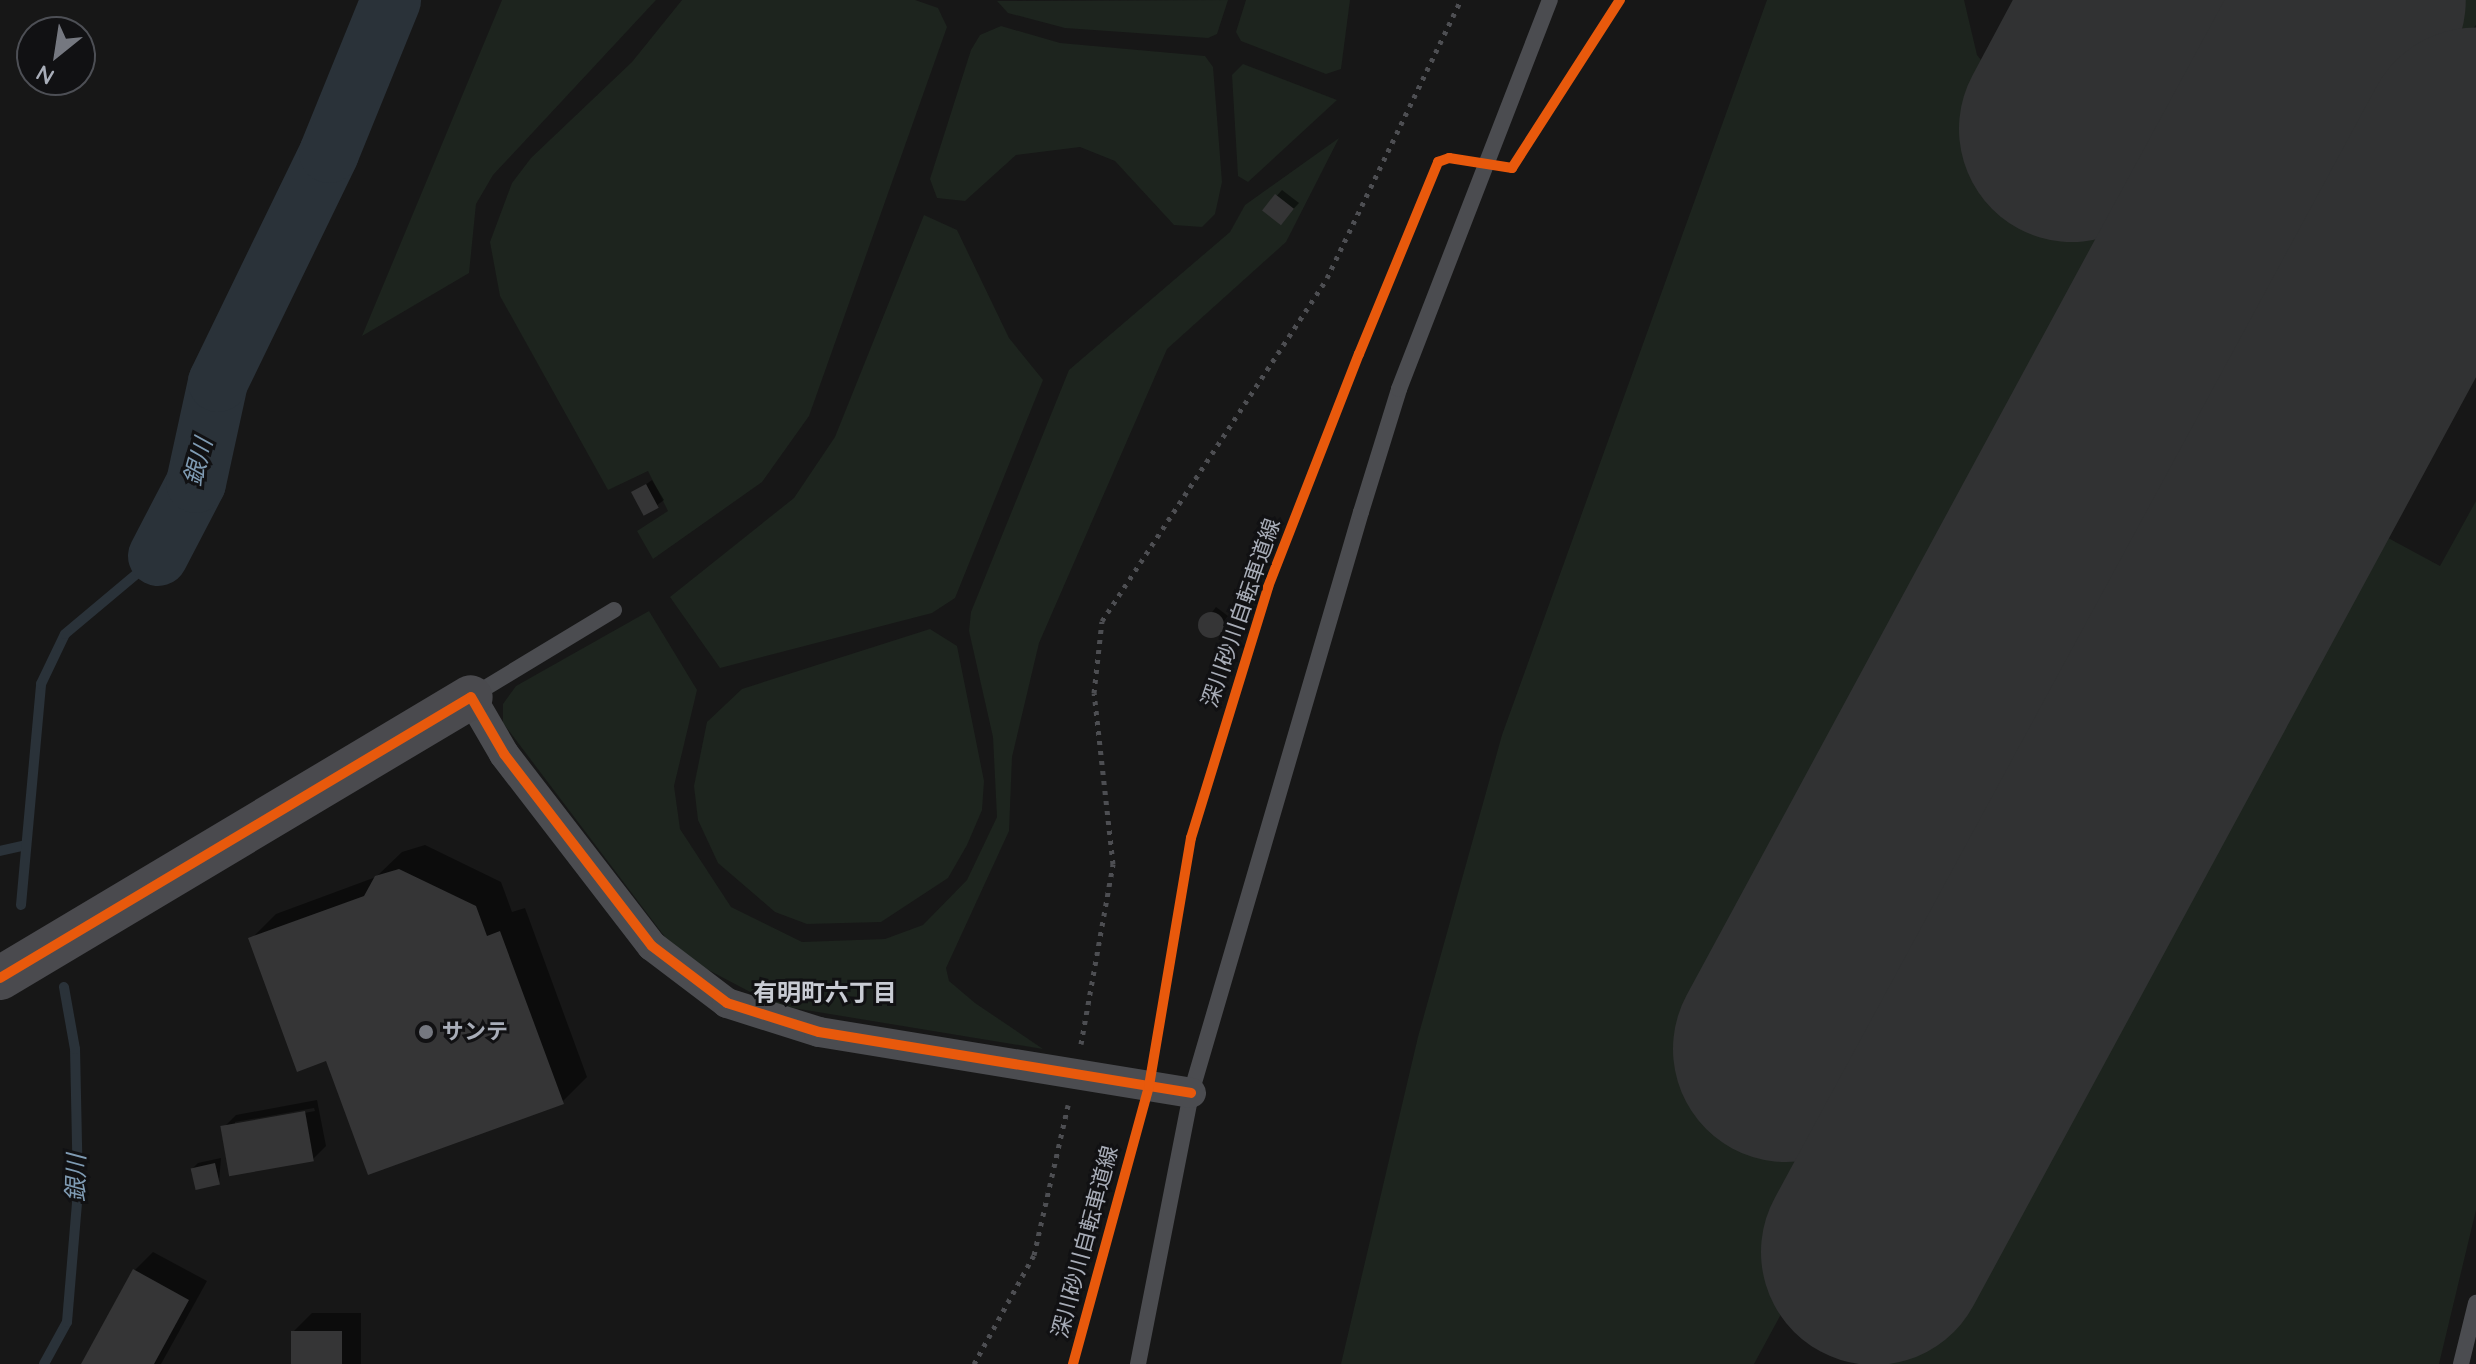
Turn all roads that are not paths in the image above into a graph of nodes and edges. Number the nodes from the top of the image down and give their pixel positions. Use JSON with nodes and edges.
{"nodes":[{"id":1,"x":1550,"y":0,"type":"edge"},
{"id":2,"x":614,"y":610,"type":"dead end"},
{"id":3,"x":471,"y":697,"type":"junction"},
{"id":4,"x":0,"y":978,"type":"edge"},
{"id":5,"x":1191,"y":1093,"type":"junction"},
{"id":6,"x":2476,"y":1303,"type":"edge"},
{"id":7,"x":1138,"y":1364,"type":"edge"},
{"id":8,"x":2461,"y":1364,"type":"edge"}],
"edges":[{"from":1,"to":5,"type":"lane"},
{"from":2,"to":3,"type":"lane"},
{"from":3,"to":4,"type":"street"},
{"from":3,"to":5,"type":"street"},
{"from":5,"to":7,"type":"lane"},
{"from":6,"to":8,"type":"lane"}]}
